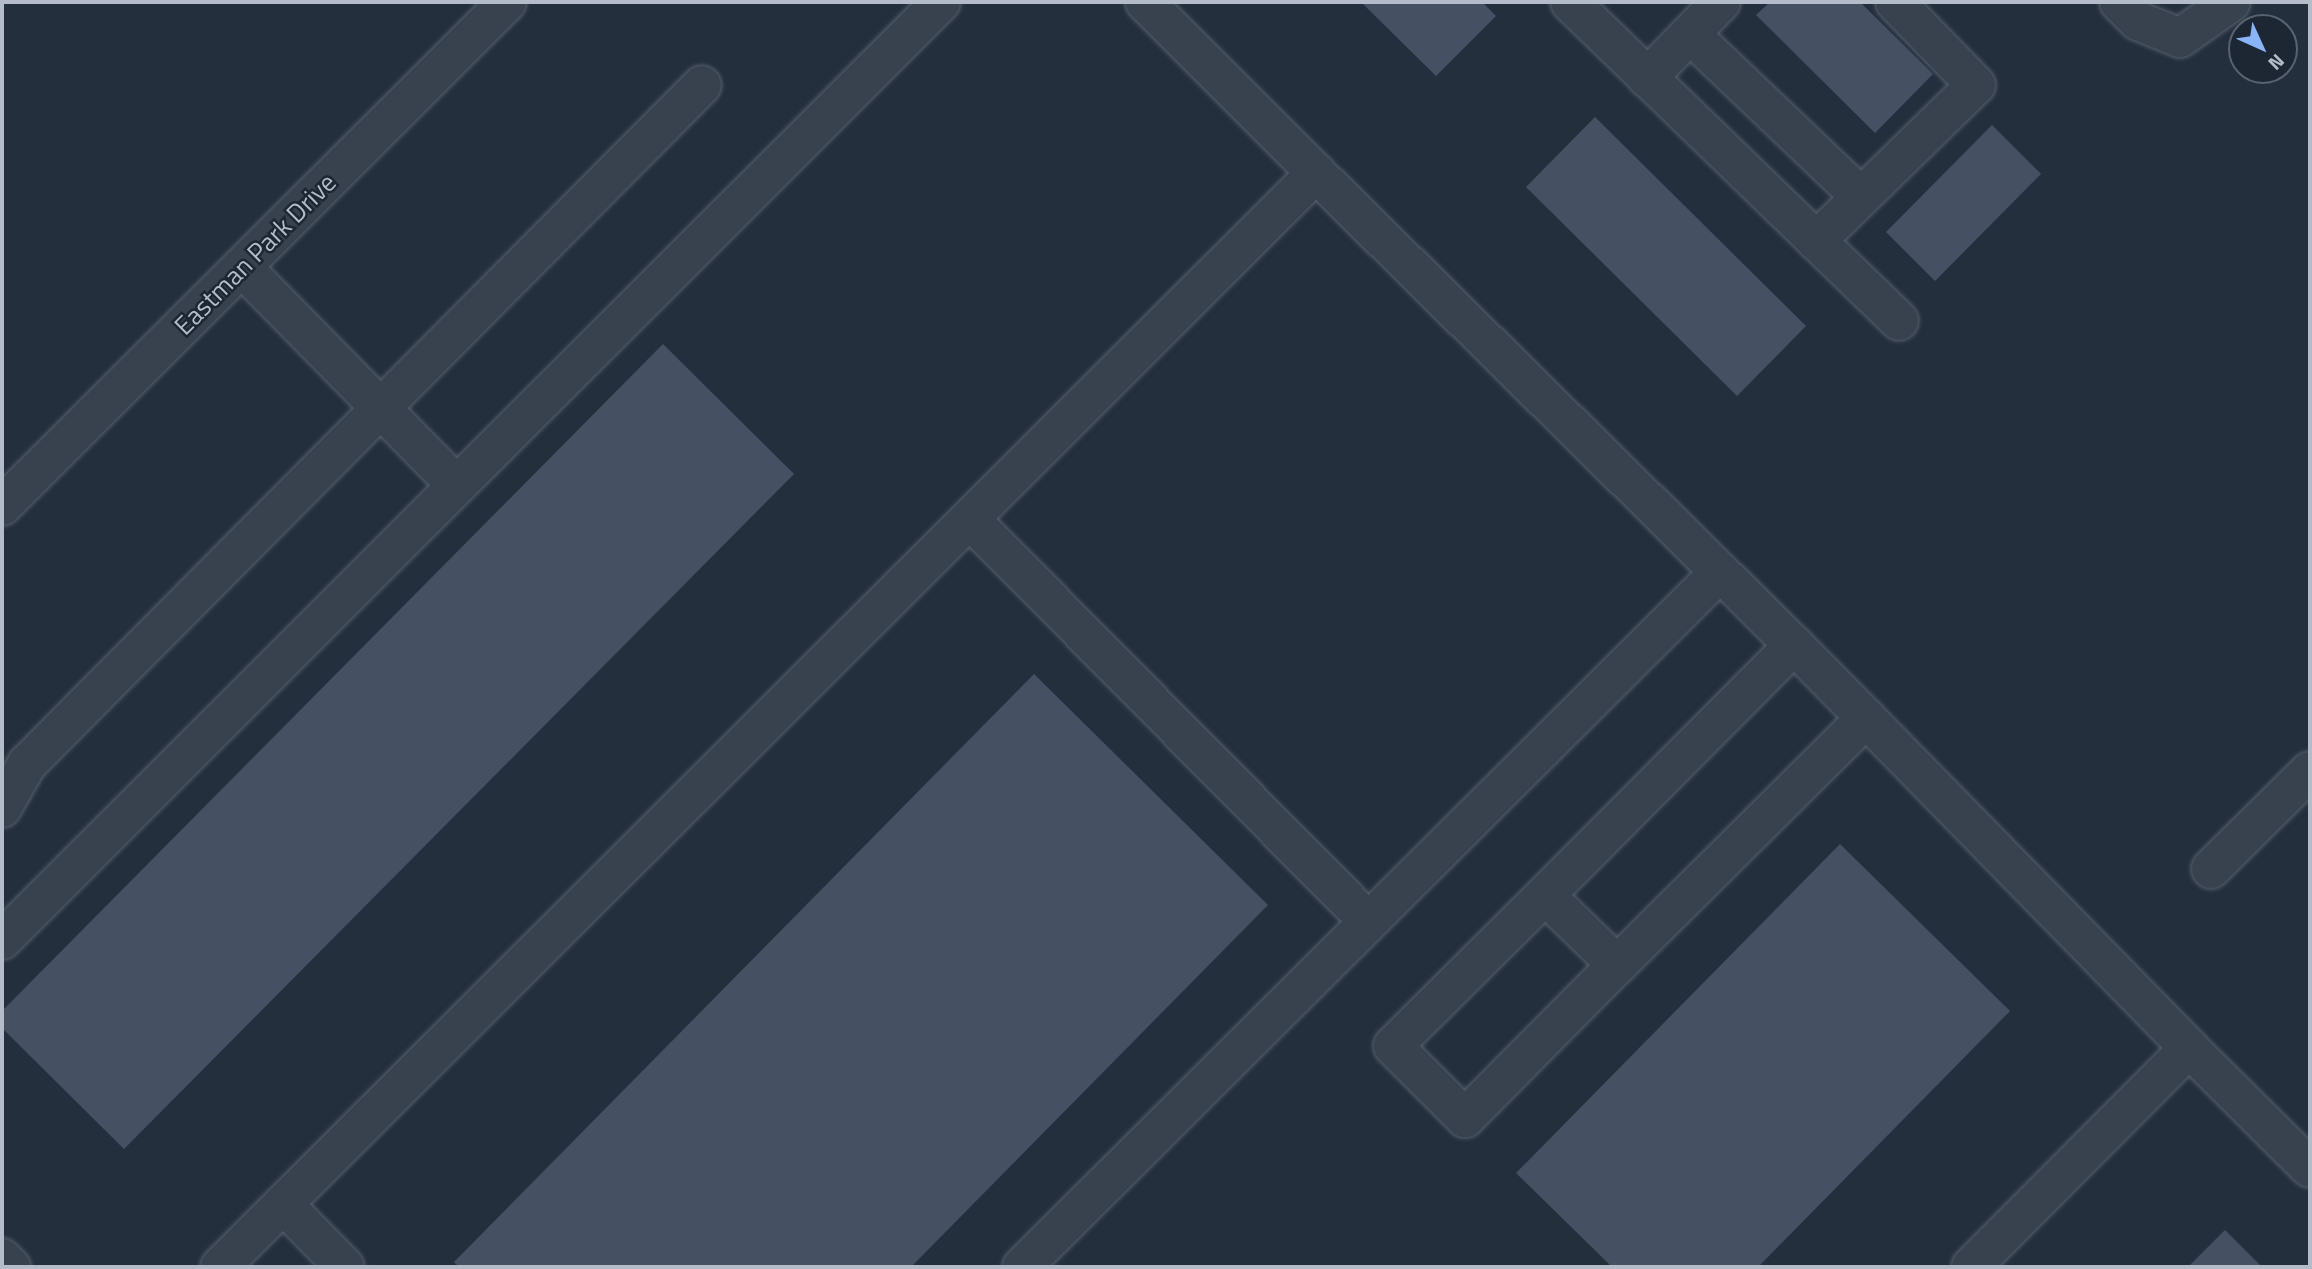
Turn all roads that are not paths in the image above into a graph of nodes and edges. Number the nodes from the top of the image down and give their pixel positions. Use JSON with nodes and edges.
{"nodes":[{"id":1,"x":507,"y":2,"type":"edge"},
{"id":2,"x":941,"y":2,"type":"edge"},
{"id":3,"x":1144,"y":2,"type":"edge"},
{"id":4,"x":1570,"y":2,"type":"edge"},
{"id":5,"x":1721,"y":2,"type":"edge"},
{"id":6,"x":1895,"y":2,"type":"edge"},
{"id":7,"x":2119,"y":2,"type":"edge"},
{"id":8,"x":2231,"y":2,"type":"edge"},
{"id":9,"x":1690,"y":34,"type":"junction"},
{"id":10,"x":1647,"y":78,"type":"junction"},
{"id":11,"x":702,"y":85,"type":"dead end"},
{"id":12,"x":1316,"y":173,"type":"junction"},
{"id":13,"x":1861,"y":197,"type":"junction"},
{"id":14,"x":1816,"y":241,"type":"junction"},
{"id":15,"x":242,"y":267,"type":"junction"},
{"id":16,"x":1899,"y":321,"type":"dead end"},
{"id":17,"x":382,"y":410,"type":"junction"},
{"id":18,"x":456,"y":485,"type":"junction"},
{"id":19,"x":2,"y":506,"type":"edge"},
{"id":20,"x":970,"y":519,"type":"junction"},
{"id":21,"x":1720,"y":572,"type":"junction"},
{"id":22,"x":1794,"y":645,"type":"junction"},
{"id":23,"x":1866,"y":719,"type":"junction"},
{"id":24,"x":2310,"y":771,"type":"edge"},
{"id":25,"x":2,"y":808,"type":"edge"},
{"id":26,"x":2211,"y":869,"type":"dead end"},
{"id":27,"x":1545,"y":895,"type":"junction"},
{"id":28,"x":1367,"y":919,"type":"junction"},
{"id":29,"x":2,"y":938,"type":"edge"},
{"id":30,"x":1616,"y":965,"type":"junction"},
{"id":31,"x":2189,"y":1048,"type":"junction"},
{"id":32,"x":2310,"y":1168,"type":"edge"},
{"id":33,"x":283,"y":1204,"type":"junction"},
{"id":34,"x":2,"y":1258,"type":"edge"},
{"id":35,"x":11,"y":1267,"type":"edge"},
{"id":36,"x":220,"y":1267,"type":"edge"},
{"id":37,"x":345,"y":1267,"type":"edge"},
{"id":38,"x":1022,"y":1267,"type":"edge"},
{"id":39,"x":1971,"y":1267,"type":"edge"}],
"edges":[{"from":1,"to":15,"type":"street","name":"Eastman Park Drive"},
{"from":2,"to":18,"type":"street"},
{"from":3,"to":12,"type":"street"},
{"from":4,"to":10,"type":"street"},
{"from":5,"to":9,"type":"street"},
{"from":6,"to":13,"type":"street"},
{"from":7,"to":8,"type":"street"},
{"from":9,"to":10,"type":"street"},
{"from":9,"to":13,"type":"street"},
{"from":10,"to":14,"type":"street"},
{"from":11,"to":17,"type":"street"},
{"from":12,"to":20,"type":"street"},
{"from":12,"to":21,"type":"street"},
{"from":13,"to":14,"type":"street"},
{"from":14,"to":16,"type":"street"},
{"from":15,"to":17,"type":"street"},
{"from":15,"to":19,"type":"street","name":"Eastman Park Drive"},
{"from":17,"to":18,"type":"street"},
{"from":17,"to":25,"type":"street"},
{"from":18,"to":29,"type":"street"},
{"from":20,"to":28,"type":"street"},
{"from":20,"to":33,"type":"street"},
{"from":21,"to":22,"type":"street"},
{"from":21,"to":28,"type":"street"},
{"from":22,"to":23,"type":"street"},
{"from":22,"to":27,"type":"street"},
{"from":23,"to":30,"type":"street"},
{"from":23,"to":31,"type":"street"},
{"from":24,"to":26,"type":"street"},
{"from":27,"to":30,"type":"street"},
{"from":27,"to":30,"type":"street"},
{"from":28,"to":38,"type":"street"},
{"from":31,"to":32,"type":"street"},
{"from":31,"to":39,"type":"street"},
{"from":33,"to":36,"type":"street"},
{"from":33,"to":37,"type":"street"},
{"from":34,"to":35,"type":"street"}]}
